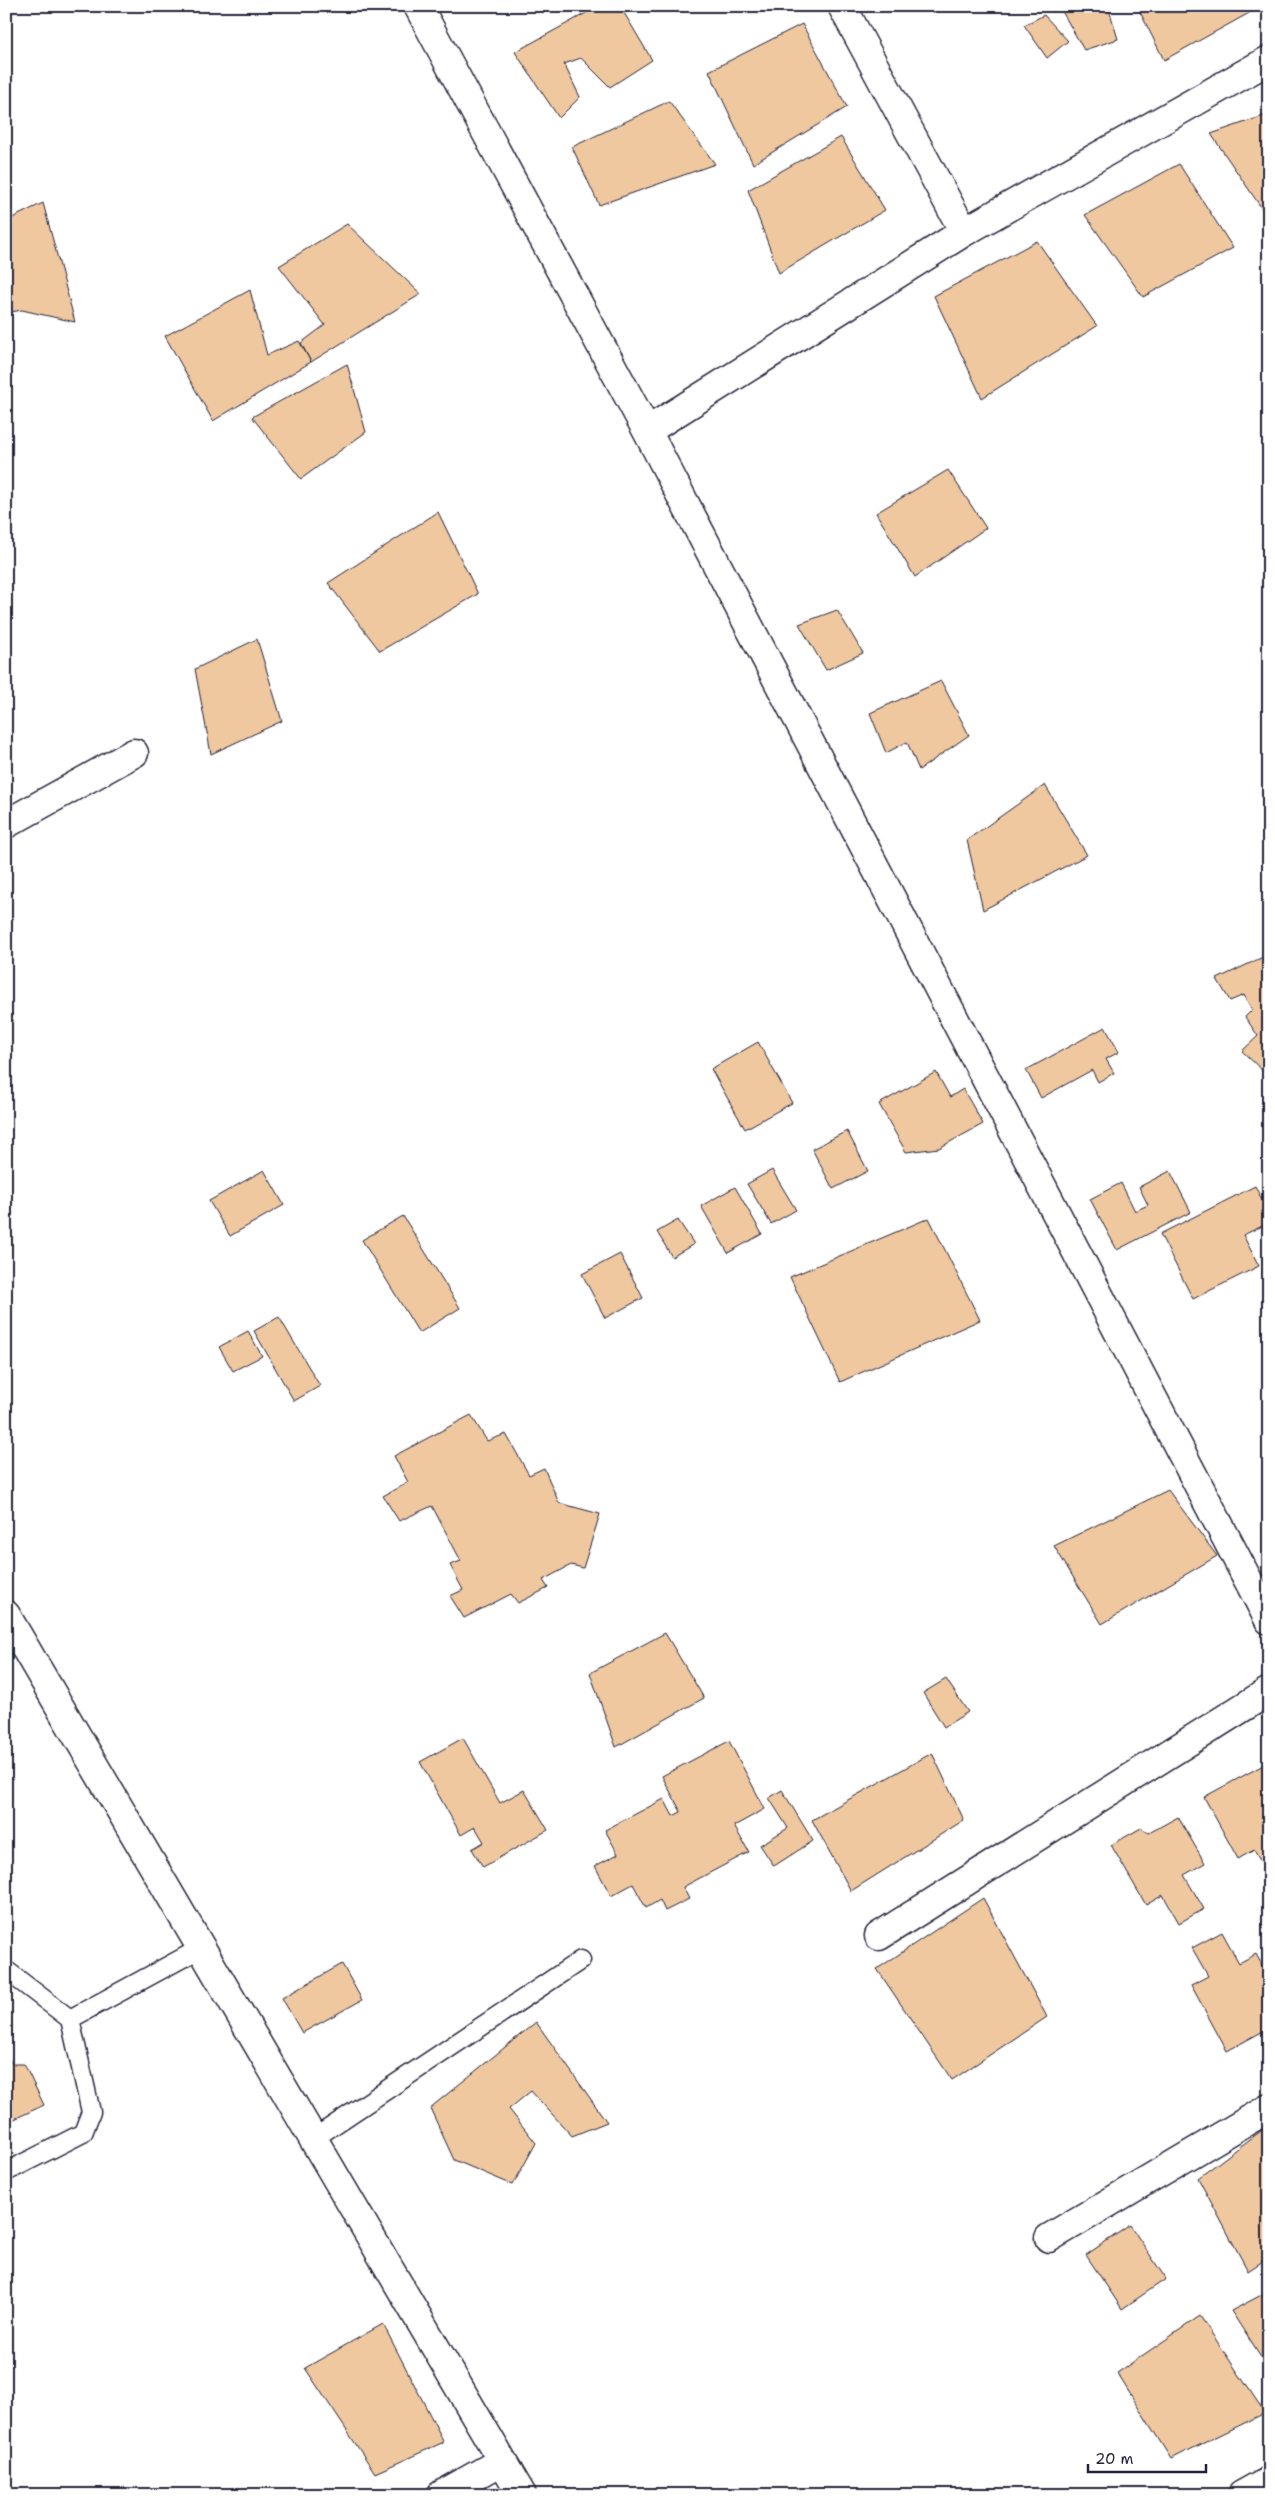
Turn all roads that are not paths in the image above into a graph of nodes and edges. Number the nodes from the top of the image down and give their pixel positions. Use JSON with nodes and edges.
{"nodes":[{"id":1,"x":418,"y":6,"type":"edge"},
{"id":2,"x":842,"y":6,"type":"edge"},
{"id":3,"x":1269,"y":60,"type":"edge"},
{"id":4,"x":964,"y":232,"type":"junction"},
{"id":5,"x":648,"y":431,"type":"junction"},
{"id":6,"x":134,"y":753,"type":"dead end"},
{"id":7,"x":6,"y":824,"type":"edge"},
{"id":8,"x":6,"y":1615,"type":"edge"},
{"id":9,"x":1269,"y":1620,"type":"edge"},
{"id":10,"x":1269,"y":1692,"type":"edge"},
{"id":11,"x":879,"y":1936,"type":"dead end"},
{"id":12,"x":201,"y":1948,"type":"junction"},
{"id":13,"x":581,"y":1960,"type":"dead end"},
{"id":14,"x":6,"y":1970,"type":"edge"},
{"id":15,"x":70,"y":2018,"type":"junction"},
{"id":16,"x":1269,"y":2108,"type":"edge"},
{"id":17,"x":313,"y":2139,"type":"junction"},
{"id":18,"x":6,"y":2172,"type":"edge"},
{"id":19,"x":1049,"y":2238,"type":"dead end"},
{"id":20,"x":502,"y":2461,"type":"junction"},
{"id":21,"x":1269,"y":2480,"type":"edge"},
{"id":22,"x":441,"y":2495,"type":"edge"},
{"id":23,"x":522,"y":2495,"type":"edge"},
{"id":24,"x":1242,"y":2495,"type":"edge"}],
"edges":[{"from":1,"to":5,"type":"street"},
{"from":2,"to":4,"type":"street"},
{"from":3,"to":4,"type":"street"},
{"from":4,"to":5,"type":"street"},
{"from":5,"to":9,"type":"street"},
{"from":6,"to":7,"type":"street"},
{"from":8,"to":12,"type":"street"},
{"from":10,"to":11,"type":"street"},
{"from":12,"to":15,"type":"lane"},
{"from":12,"to":17,"type":"street"},
{"from":13,"to":17,"type":"lane"},
{"from":14,"to":15,"type":"lane"},
{"from":15,"to":18,"type":"lane"},
{"from":16,"to":19,"type":"street"},
{"from":17,"to":20,"type":"street"},
{"from":20,"to":22,"type":"street"},
{"from":20,"to":23,"type":"street"},
{"from":21,"to":24,"type":"street"}]}
